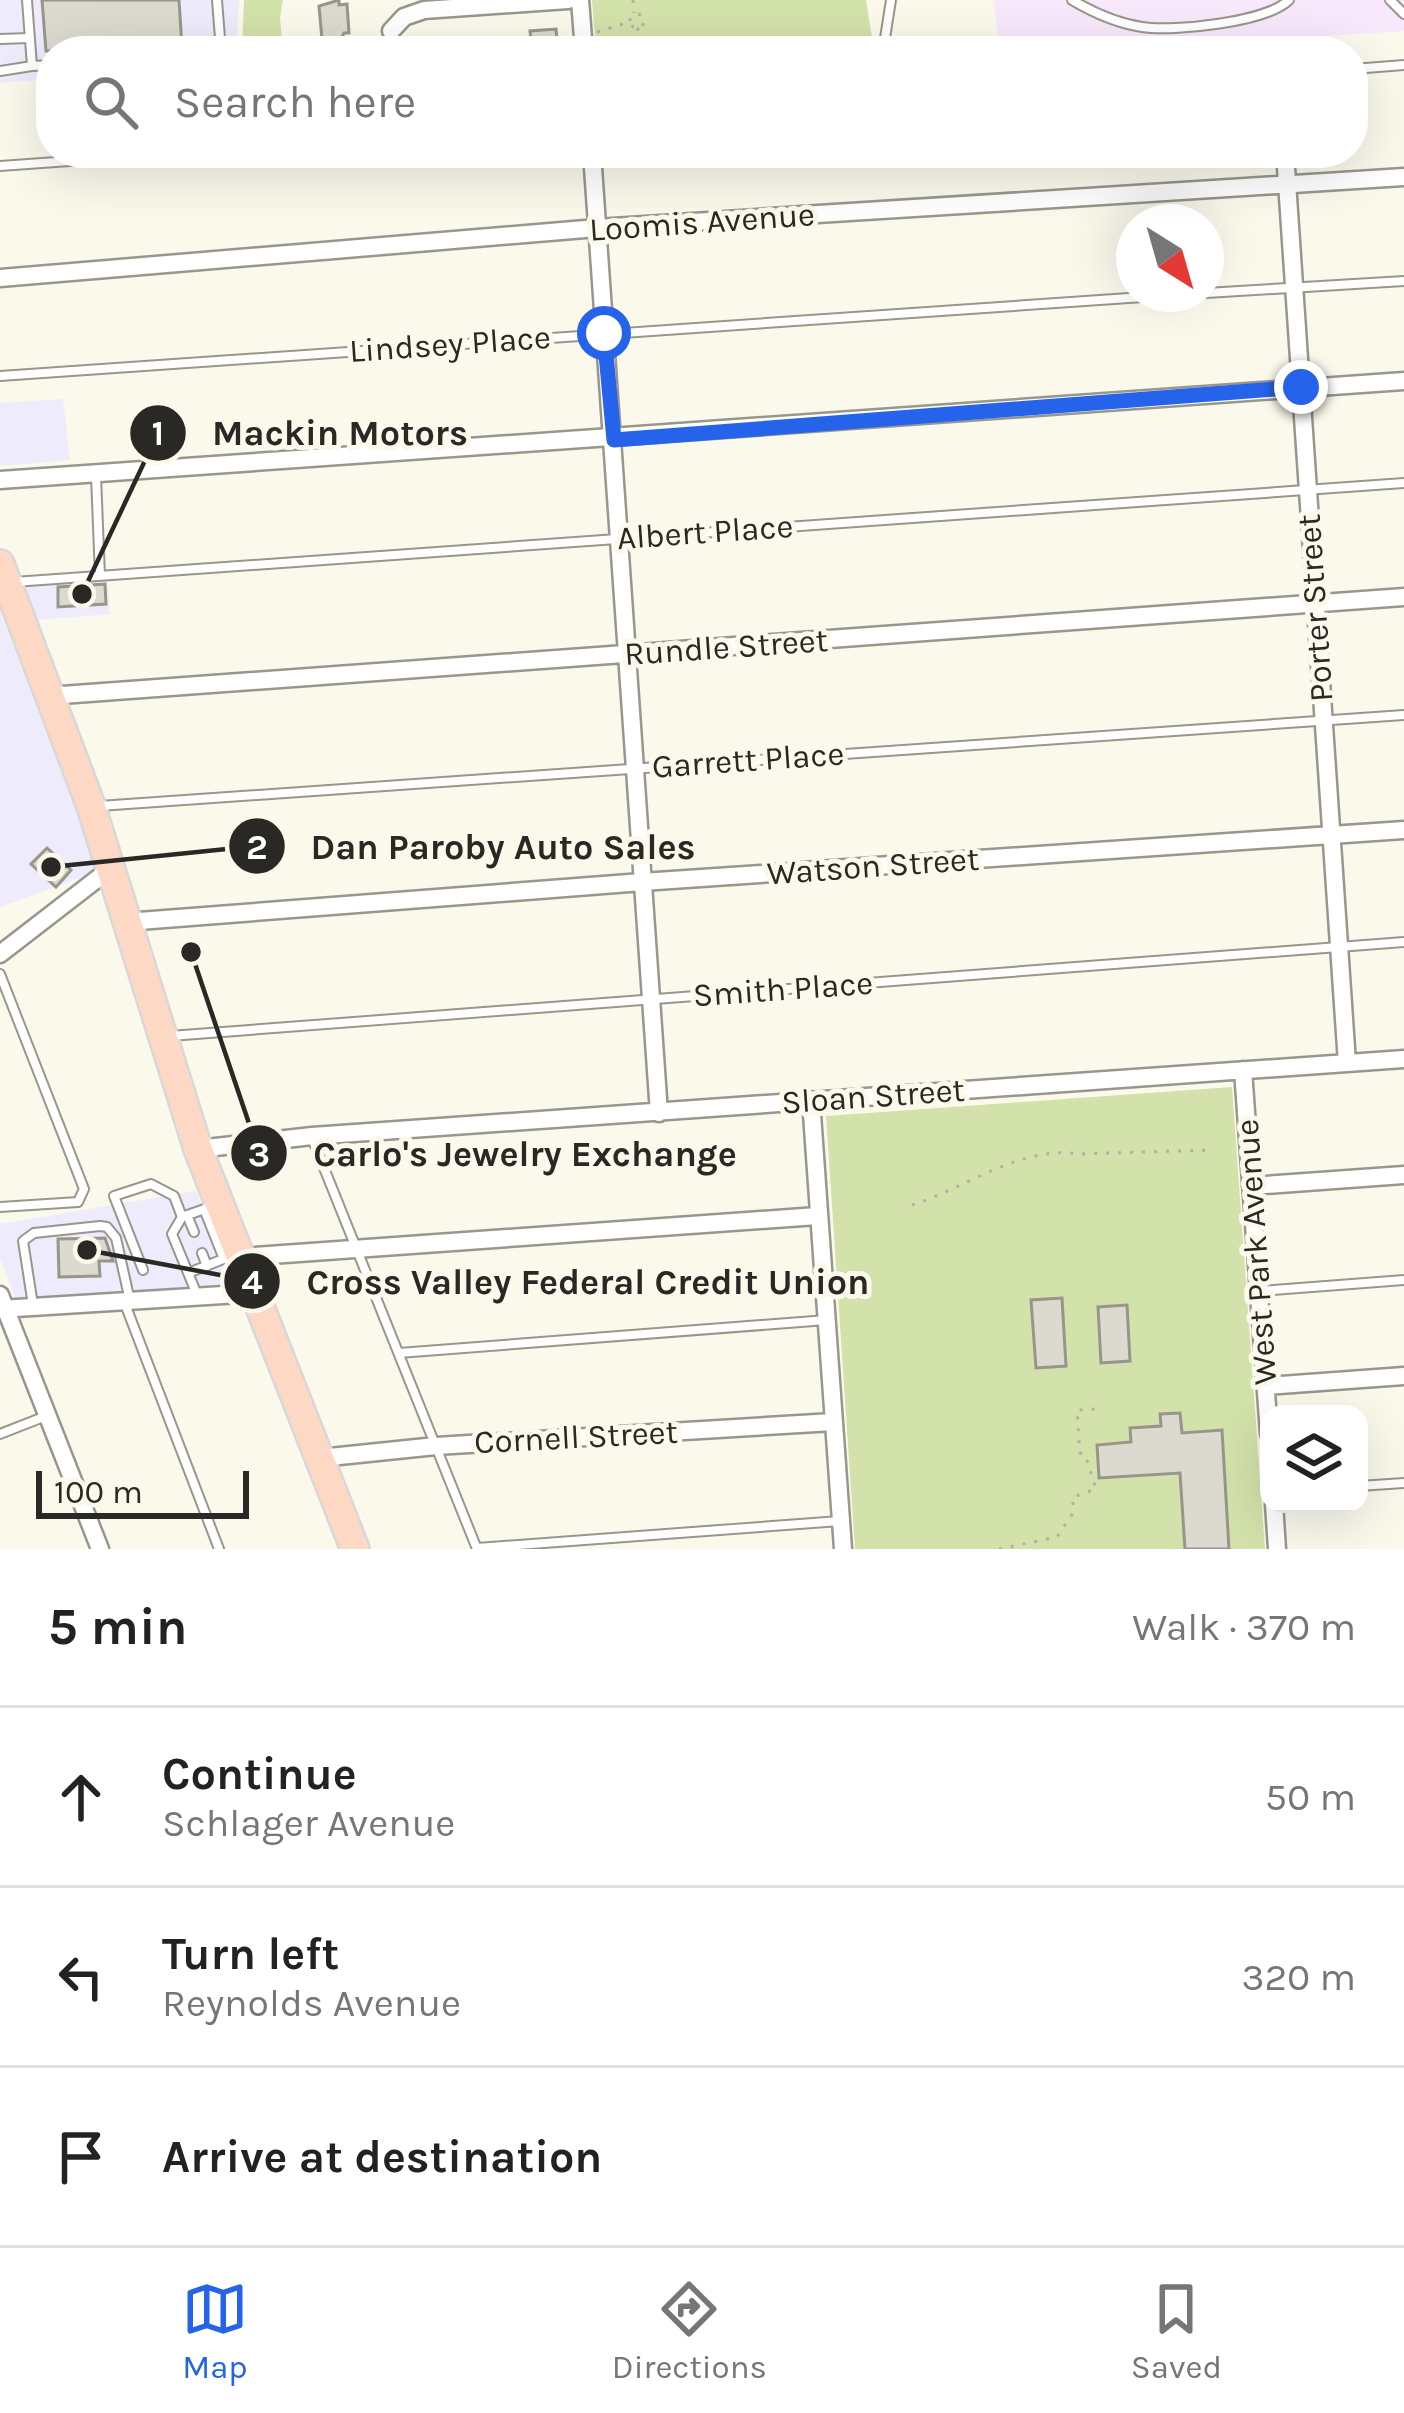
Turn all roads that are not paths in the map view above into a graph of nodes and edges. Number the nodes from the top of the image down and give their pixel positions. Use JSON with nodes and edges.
{"nodes":[{"id":1,"x":27,"y":0,"type":"edge"},
{"id":2,"x":217,"y":0,"type":"edge"},
{"id":3,"x":568,"y":0,"type":"edge"},
{"id":4,"x":580,"y":0,"type":"edge"},
{"id":5,"x":891,"y":0,"type":"edge"},
{"id":6,"x":1072,"y":0,"type":"edge"},
{"id":7,"x":1289,"y":0,"type":"edge"},
{"id":8,"x":1390,"y":0,"type":"edge"},
{"id":9,"x":1404,"y":14,"type":"edge"},
{"id":10,"x":391,"y":31,"type":"dead end"},
{"id":11,"x":220,"y":36,"type":"edge"},
{"id":12,"x":582,"y":36,"type":"edge"},
{"id":13,"x":885,"y":36,"type":"edge"},
{"id":14,"x":29,"y":38,"type":"junction"},
{"id":15,"x":0,"y":39,"type":"edge"},
{"id":16,"x":1404,"y":65,"type":"edge"},
{"id":17,"x":32,"y":66,"type":"junction"},
{"id":18,"x":36,"y":66,"type":"edge"},
{"id":19,"x":1368,"y":68,"type":"edge"},
{"id":20,"x":0,"y":71,"type":"edge"},
{"id":21,"x":36,"y":163,"type":"edge"},
{"id":22,"x":0,"y":166,"type":"edge"},
{"id":23,"x":593,"y":168,"type":"edge"},
{"id":24,"x":1286,"y":168,"type":"edge"},
{"id":25,"x":1404,"y":177,"type":"edge"},
{"id":26,"x":1287,"y":187,"type":"junction"},
{"id":27,"x":597,"y":228,"type":"junction"},
{"id":28,"x":0,"y":278,"type":"edge"},
{"id":29,"x":1404,"y":281,"type":"edge"},
{"id":30,"x":1292,"y":287,"type":"junction"},
{"id":31,"x":1224,"y":292,"type":"edge"},
{"id":32,"x":1116,"y":299,"type":"edge"},
{"id":33,"x":604,"y":333,"type":"junction"},
{"id":34,"x":0,"y":376,"type":"edge"},
{"id":35,"x":1404,"y":381,"type":"edge"},
{"id":36,"x":1301,"y":387,"type":"junction"},
{"id":37,"x":614,"y":440,"type":"junction"},
{"id":38,"x":96,"y":474,"type":"junction"},
{"id":39,"x":0,"y":481,"type":"edge"},
{"id":40,"x":1404,"y":483,"type":"edge"},
{"id":41,"x":1308,"y":490,"type":"junction"},
{"id":42,"x":617,"y":538,"type":"junction"},
{"id":43,"x":3,"y":573,"type":"edge"},
{"id":44,"x":100,"y":576,"type":"junction"},
{"id":45,"x":1404,"y":597,"type":"edge"},
{"id":46,"x":1315,"y":603,"type":"junction"},
{"id":47,"x":627,"y":655,"type":"junction"},
{"id":48,"x":48,"y":696,"type":"junction"},
{"id":49,"x":1404,"y":715,"type":"edge"},
{"id":50,"x":1322,"y":721,"type":"junction"},
{"id":51,"x":635,"y":768,"type":"junction"},
{"id":52,"x":92,"y":806,"type":"junction"},
{"id":53,"x":1404,"y":830,"type":"edge"},
{"id":54,"x":1332,"y":835,"type":"junction"},
{"id":55,"x":110,"y":869,"type":"junction"},
{"id":56,"x":641,"y":882,"type":"junction"},
{"id":57,"x":126,"y":922,"type":"junction"},
{"id":58,"x":1404,"y":942,"type":"edge"},
{"id":59,"x":1339,"y":947,"type":"junction"},
{"id":60,"x":0,"y":954,"type":"edge"},
{"id":61,"x":0,"y":974,"type":"edge"},
{"id":62,"x":651,"y":998,"type":"junction"},
{"id":63,"x":163,"y":1036,"type":"junction"},
{"id":64,"x":1404,"y":1059,"type":"edge"},
{"id":65,"x":1347,"y":1063,"type":"junction"},
{"id":66,"x":1243,"y":1070,"type":"junction"},
{"id":67,"x":811,"y":1100,"type":"junction"},
{"id":68,"x":659,"y":1113,"type":"junction"},
{"id":69,"x":312,"y":1136,"type":"junction"},
{"id":70,"x":198,"y":1149,"type":"junction"},
{"id":71,"x":1404,"y":1175,"type":"edge"},
{"id":72,"x":1251,"y":1186,"type":"junction"},
{"id":73,"x":212,"y":1206,"type":"junction"},
{"id":74,"x":0,"y":1207,"type":"edge"},
{"id":75,"x":185,"y":1216,"type":"junction"},
{"id":76,"x":818,"y":1216,"type":"junction"},
{"id":77,"x":194,"y":1232,"type":"dead end"},
{"id":78,"x":356,"y":1248,"type":"junction"},
{"id":79,"x":202,"y":1253,"type":"dead end"},
{"id":80,"x":235,"y":1256,"type":"junction"},
{"id":81,"x":207,"y":1266,"type":"junction"},
{"id":82,"x":143,"y":1270,"type":"dead end"},
{"id":83,"x":188,"y":1273,"type":"junction"},
{"id":84,"x":1404,"y":1280,"type":"edge"},
{"id":85,"x":1258,"y":1291,"type":"junction"},
{"id":86,"x":255,"y":1293,"type":"junction"},
{"id":87,"x":198,"y":1297,"type":"junction"},
{"id":88,"x":128,"y":1303,"type":"junction"},
{"id":89,"x":2,"y":1304,"type":"edge"},
{"id":90,"x":33,"y":1307,"type":"junction"},
{"id":91,"x":826,"y":1320,"type":"junction"},
{"id":92,"x":399,"y":1353,"type":"junction"},
{"id":93,"x":1404,"y":1376,"type":"edge"},
{"id":94,"x":1265,"y":1386,"type":"junction"},
{"id":95,"x":1267,"y":1405,"type":"edge"},
{"id":96,"x":47,"y":1415,"type":"junction"},
{"id":97,"x":833,"y":1421,"type":"junction"},
{"id":98,"x":0,"y":1434,"type":"edge"},
{"id":99,"x":436,"y":1446,"type":"junction"},
{"id":100,"x":320,"y":1458,"type":"junction"},
{"id":101,"x":1404,"y":1483,"type":"edge"},
{"id":102,"x":1368,"y":1485,"type":"edge"},
{"id":103,"x":1275,"y":1513,"type":"edge"},
{"id":104,"x":841,"y":1521,"type":"junction"},
{"id":105,"x":477,"y":1548,"type":"edge"},
{"id":106,"x":100,"y":1549,"type":"edge"},
{"id":107,"x":219,"y":1549,"type":"edge"},
{"id":108,"x":355,"y":1549,"type":"edge"},
{"id":109,"x":843,"y":1549,"type":"edge"},
{"id":110,"x":1277,"y":1549,"type":"edge"}],
"edges":[{"from":1,"to":14,"type":"lane"},
{"from":2,"to":11,"type":"lane"},
{"from":3,"to":10,"type":"street"},
{"from":4,"to":12,"type":"street"},
{"from":5,"to":13,"type":"lane"},
{"from":6,"to":7,"type":"lane"},
{"from":8,"to":9,"type":"lane"},
{"from":14,"to":15,"type":"lane"},
{"from":14,"to":17,"type":"lane"},
{"from":16,"to":19,"type":"lane"},
{"from":17,"to":18,"type":"lane"},
{"from":17,"to":20,"type":"lane"},
{"from":21,"to":22,"type":"lane"},
{"from":23,"to":27,"type":"street"},
{"from":24,"to":26,"type":"street","name":"Porter Street"},
{"from":25,"to":26,"type":"street","name":"Loomis Avenue"},
{"from":26,"to":27,"type":"street","name":"Loomis Avenue"},
{"from":26,"to":30,"type":"street","name":"Porter Street"},
{"from":27,"to":28,"type":"street","name":"Loomis Avenue"},
{"from":27,"to":33,"type":"street"},
{"from":29,"to":30,"type":"lane"},
{"from":30,"to":31,"type":"lane"},
{"from":30,"to":36,"type":"street","name":"Porter Street"},
{"from":32,"to":33,"type":"lane","name":"Lindsey Place"},
{"from":33,"to":34,"type":"lane","name":"Lindsey Place"},
{"from":33,"to":37,"type":"street"},
{"from":35,"to":36,"type":"street"},
{"from":36,"to":37,"type":"street"},
{"from":36,"to":41,"type":"street","name":"Porter Street"},
{"from":37,"to":38,"type":"street"},
{"from":37,"to":42,"type":"street"},
{"from":38,"to":39,"type":"street"},
{"from":38,"to":44,"type":"lane"},
{"from":40,"to":41,"type":"lane","name":"Albert Place"},
{"from":41,"to":42,"type":"lane","name":"Albert Place"},
{"from":41,"to":46,"type":"street","name":"Porter Street"},
{"from":42,"to":44,"type":"lane","name":"Albert Place"},
{"from":42,"to":47,"type":"street"},
{"from":43,"to":44,"type":"lane","name":"Albert Place"},
{"from":43,"to":48,"type":"main road"},
{"from":45,"to":46,"type":"street","name":"Rundle Street"},
{"from":46,"to":47,"type":"street","name":"Rundle Street"},
{"from":46,"to":50,"type":"street","name":"Porter Street"},
{"from":47,"to":48,"type":"street","name":"Rundle Street"},
{"from":47,"to":51,"type":"street"},
{"from":48,"to":52,"type":"main road"},
{"from":49,"to":50,"type":"lane","name":"Garrett Place"},
{"from":50,"to":51,"type":"lane","name":"Garrett Place"},
{"from":50,"to":54,"type":"street","name":"Porter Street"},
{"from":51,"to":52,"type":"lane","name":"Garrett Place"},
{"from":51,"to":56,"type":"street"},
{"from":52,"to":55,"type":"main road"},
{"from":53,"to":54,"type":"street","name":"Watson Street"},
{"from":54,"to":56,"type":"street","name":"Watson Street"},
{"from":54,"to":59,"type":"street","name":"Porter Street"},
{"from":55,"to":57,"type":"main road"},
{"from":55,"to":60,"type":"street"},
{"from":56,"to":57,"type":"street","name":"Watson Street"},
{"from":56,"to":62,"type":"street"},
{"from":57,"to":63,"type":"main road"},
{"from":58,"to":59,"type":"lane","name":"Smith Place"},
{"from":59,"to":62,"type":"lane","name":"Smith Place"},
{"from":59,"to":65,"type":"street","name":"Porter Street"},
{"from":61,"to":74,"type":"lane"},
{"from":62,"to":63,"type":"lane","name":"Smith Place"},
{"from":62,"to":68,"type":"street"},
{"from":63,"to":70,"type":"main road"},
{"from":64,"to":65,"type":"street","name":"Sloan Street"},
{"from":65,"to":66,"type":"street","name":"Sloan Street"},
{"from":66,"to":67,"type":"street","name":"Sloan Street"},
{"from":66,"to":72,"type":"street","name":"West Park Avenue"},
{"from":67,"to":68,"type":"street","name":"Sloan Street"},
{"from":67,"to":76,"type":"street"},
{"from":68,"to":69,"type":"street","name":"Sloan Street"},
{"from":69,"to":70,"type":"street","name":"Sloan Street"},
{"from":69,"to":78,"type":"lane"},
{"from":70,"to":73,"type":"main road"},
{"from":71,"to":72,"type":"street"},
{"from":72,"to":85,"type":"street","name":"West Park Avenue"},
{"from":73,"to":75,"type":"lane"},
{"from":73,"to":80,"type":"main road"},
{"from":75,"to":77,"type":"lane"},
{"from":75,"to":82,"type":"lane"},
{"from":75,"to":83,"type":"lane"},
{"from":76,"to":78,"type":"street"},
{"from":76,"to":91,"type":"street"},
{"from":78,"to":80,"type":"street"},
{"from":78,"to":92,"type":"lane"},
{"from":79,"to":81,"type":"lane"},
{"from":80,"to":81,"type":"lane"},
{"from":80,"to":86,"type":"main road"},
{"from":81,"to":83,"type":"lane"},
{"from":83,"to":87,"type":"lane"},
{"from":84,"to":85,"type":"lane"},
{"from":85,"to":94,"type":"street","name":"West Park Avenue"},
{"from":86,"to":87,"type":"street"},
{"from":86,"to":100,"type":"main road"},
{"from":87,"to":88,"type":"street"},
{"from":88,"to":90,"type":"street"},
{"from":88,"to":90,"type":"lane"},
{"from":88,"to":107,"type":"lane"},
{"from":89,"to":90,"type":"street"},
{"from":89,"to":96,"type":"street"},
{"from":91,"to":92,"type":"lane"},
{"from":91,"to":97,"type":"street"},
{"from":92,"to":99,"type":"lane"},
{"from":93,"to":94,"type":"street"},
{"from":94,"to":95,"type":"street","name":"West Park Avenue"},
{"from":96,"to":98,"type":"lane"},
{"from":96,"to":106,"type":"street"},
{"from":97,"to":99,"type":"street","name":"Cornell Street"},
{"from":97,"to":104,"type":"street"},
{"from":99,"to":100,"type":"street","name":"Cornell Street"},
{"from":99,"to":105,"type":"lane"},
{"from":100,"to":108,"type":"main road"},
{"from":101,"to":102,"type":"lane"},
{"from":103,"to":110,"type":"street"},
{"from":104,"to":105,"type":"lane"},
{"from":104,"to":109,"type":"street"}]}
